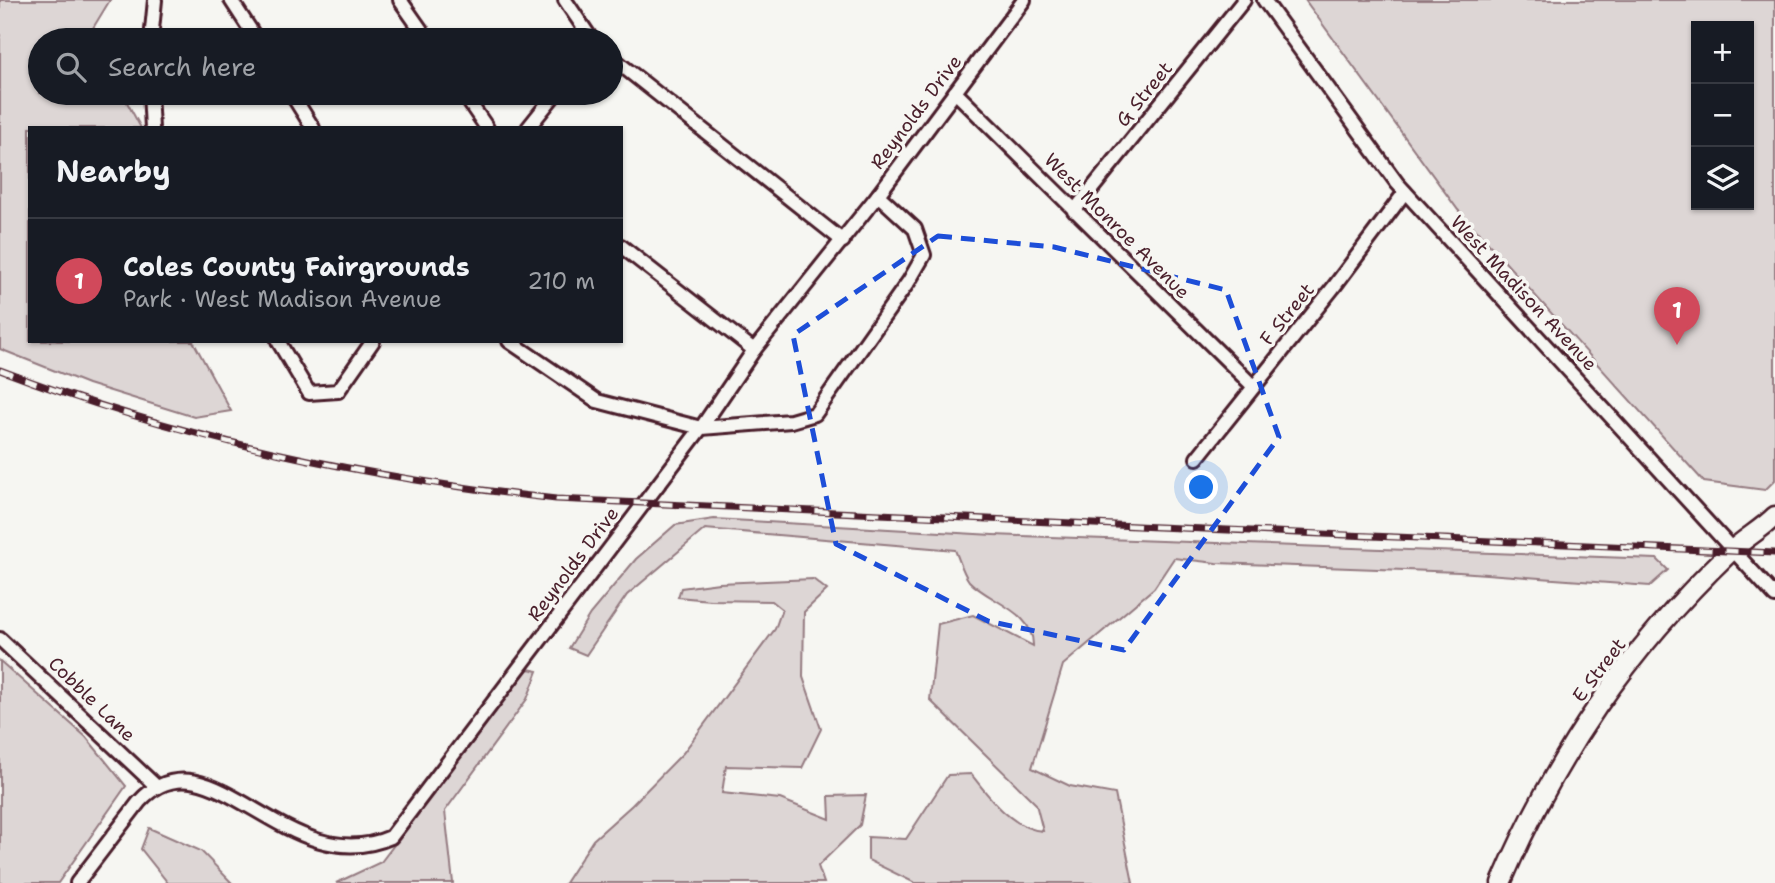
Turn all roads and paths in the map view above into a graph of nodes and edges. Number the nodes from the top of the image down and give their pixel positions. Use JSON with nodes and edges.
{"nodes":[{"id":1,"x":155,"y":0,"type":"edge"},
{"id":2,"x":231,"y":0,"type":"edge"},
{"id":3,"x":400,"y":0,"type":"edge"},
{"id":4,"x":565,"y":0,"type":"edge"},
{"id":5,"x":1024,"y":0,"type":"edge"},
{"id":6,"x":1244,"y":0,"type":"edge"},
{"id":7,"x":1264,"y":0,"type":"edge"},
{"id":8,"x":152,"y":28,"type":"edge"},
{"id":9,"x":249,"y":28,"type":"edge"},
{"id":10,"x":420,"y":28,"type":"edge"},
{"id":11,"x":584,"y":28,"type":"edge"},
{"id":12,"x":623,"y":67,"type":"edge"},
{"id":13,"x":955,"y":92,"type":"junction"},
{"id":14,"x":151,"y":105,"type":"edge"},
{"id":15,"x":299,"y":105,"type":"edge"},
{"id":16,"x":471,"y":105,"type":"edge"},
{"id":17,"x":546,"y":105,"type":"edge"},
{"id":18,"x":152,"y":126,"type":"edge"},
{"id":19,"x":312,"y":126,"type":"edge"},
{"id":20,"x":486,"y":126,"type":"edge"},
{"id":21,"x":530,"y":126,"type":"edge"},
{"id":22,"x":1405,"y":192,"type":"junction"},
{"id":23,"x":878,"y":195,"type":"junction"},
{"id":24,"x":1074,"y":211,"type":"junction"},
{"id":25,"x":843,"y":241,"type":"junction"},
{"id":26,"x":623,"y":248,"type":"edge"},
{"id":27,"x":279,"y":343,"type":"edge"},
{"id":28,"x":372,"y":343,"type":"edge"},
{"id":29,"x":512,"y":343,"type":"edge"},
{"id":30,"x":754,"y":350,"type":"junction"},
{"id":31,"x":1253,"y":386,"type":"junction"},
{"id":32,"x":701,"y":428,"type":"junction"},
{"id":33,"x":1197,"y":458,"type":"dead end"},
{"id":34,"x":1775,"y":516,"type":"edge"},
{"id":35,"x":1732,"y":550,"type":"junction"},
{"id":36,"x":1775,"y":596,"type":"edge"},
{"id":37,"x":0,"y":639,"type":"edge"},
{"id":38,"x":157,"y":787,"type":"junction"},
{"id":39,"x":210,"y":800,"type":"dead end"},
{"id":40,"x":371,"y":855,"type":"dead end"},
{"id":41,"x":77,"y":883,"type":"edge"},
{"id":42,"x":1502,"y":883,"type":"edge"}],
"edges":[{"from":1,"to":8,"type":"street"},
{"from":2,"to":9,"type":"street"},
{"from":3,"to":10,"type":"street"},
{"from":4,"to":11,"type":"street"},
{"from":5,"to":13,"type":"street","name":"Reynolds Drive"},
{"from":6,"to":24,"type":"street","name":"G Street"},
{"from":7,"to":22,"type":"street","name":"West Madison Avenue"},
{"from":12,"to":25,"type":"street"},
{"from":13,"to":23,"type":"street","name":"Reynolds Drive"},
{"from":13,"to":24,"type":"street","name":"West Monroe Avenue"},
{"from":14,"to":18,"type":"street"},
{"from":15,"to":19,"type":"street"},
{"from":16,"to":20,"type":"street"},
{"from":17,"to":21,"type":"street"},
{"from":22,"to":31,"type":"street","name":"F Street"},
{"from":22,"to":35,"type":"street","name":"West Madison Avenue"},
{"from":23,"to":25,"type":"street","name":"Reynolds Drive"},
{"from":23,"to":32,"type":"street"},
{"from":24,"to":31,"type":"street","name":"West Monroe Avenue"},
{"from":25,"to":30,"type":"street","name":"Reynolds Drive"},
{"from":26,"to":30,"type":"street"},
{"from":27,"to":28,"type":"street"},
{"from":29,"to":32,"type":"street"},
{"from":30,"to":32,"type":"street","name":"Reynolds Drive"},
{"from":31,"to":33,"type":"street","name":"F Street"},
{"from":32,"to":40,"type":"street","name":"Reynolds Drive"},
{"from":34,"to":35,"type":"street","name":"E Street"},
{"from":35,"to":36,"type":"street","name":"West Madison Avenue"},
{"from":35,"to":42,"type":"street","name":"E Street"},
{"from":37,"to":38,"type":"street","name":"Cobble Lane"},
{"from":38,"to":39,"type":"street"},
{"from":38,"to":41,"type":"street"}]}
